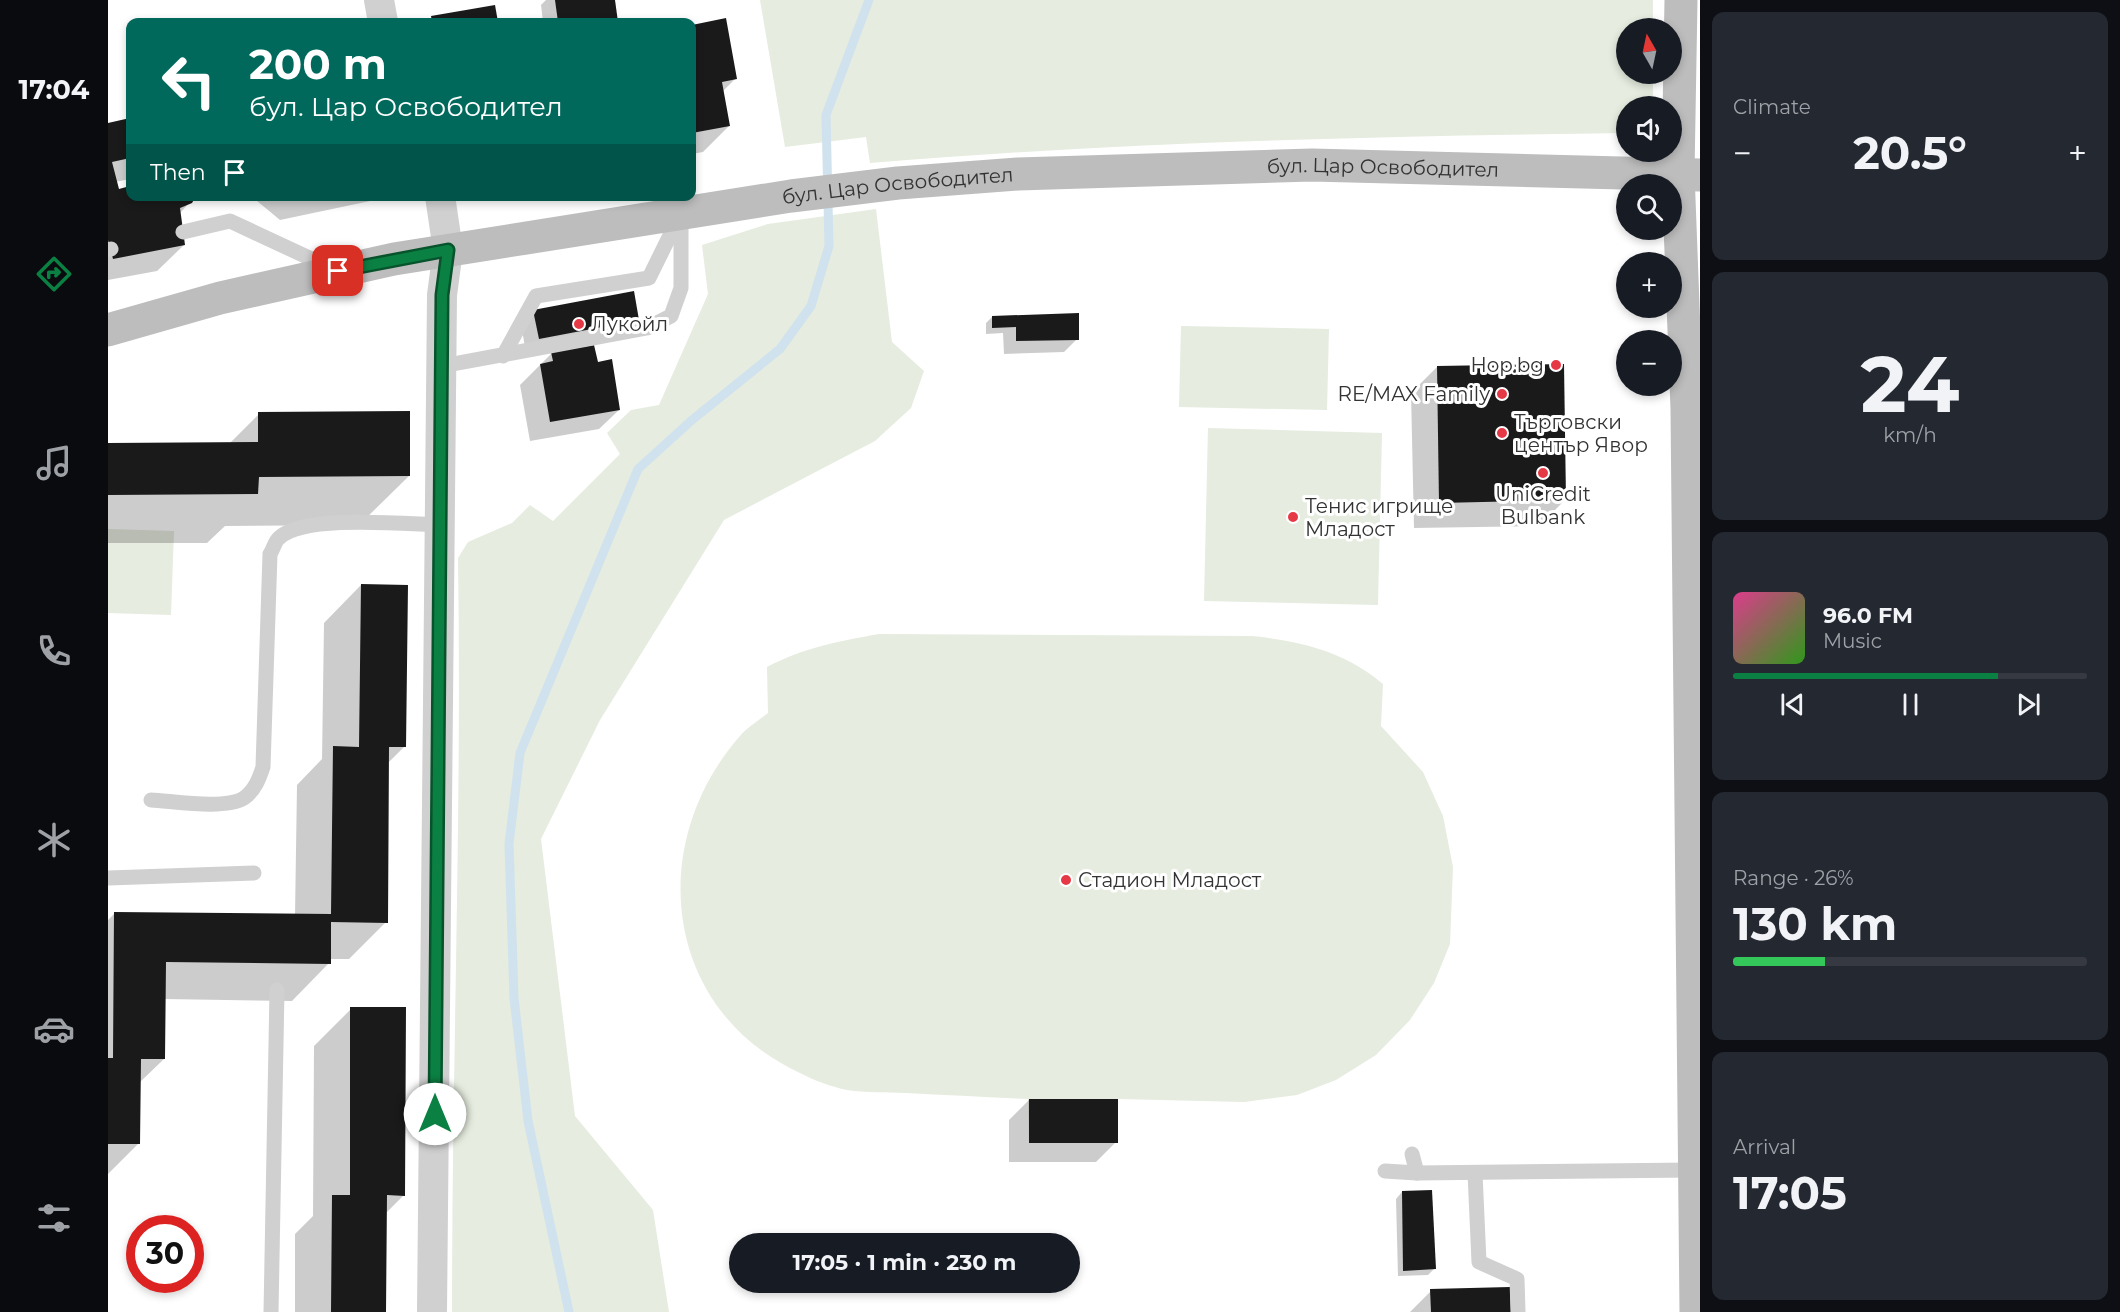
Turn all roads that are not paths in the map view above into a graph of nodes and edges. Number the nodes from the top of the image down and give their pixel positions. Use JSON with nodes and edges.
{"nodes":[{"id":1,"x":379,"y":0,"type":"edge"},
{"id":2,"x":1681,"y":0,"type":"edge"},
{"id":3,"x":382,"y":18,"type":"edge"},
{"id":4,"x":1689,"y":174,"type":"edge"},
{"id":5,"x":441,"y":201,"type":"edge"},
{"id":6,"x":681,"y":214,"type":"junction"},
{"id":7,"x":183,"y":232,"type":"dead end"},
{"id":8,"x":448,"y":250,"type":"junction"},
{"id":9,"x":338,"y":271,"type":"junction"},
{"id":10,"x":108,"y":330,"type":"edge"},
{"id":11,"x":502,"y":356,"type":"junction"},
{"id":12,"x":442,"y":366,"type":"junction"},
{"id":13,"x":440,"y":525,"type":"junction"},
{"id":14,"x":150,"y":800,"type":"dead end"},
{"id":15,"x":254,"y":873,"type":"dead end"},
{"id":16,"x":108,"y":878,"type":"edge"},
{"id":17,"x":277,"y":990,"type":"dead end"},
{"id":18,"x":1412,"y":1154,"type":"dead end"},
{"id":19,"x":1693,"y":1170,"type":"junction"},
{"id":20,"x":1385,"y":1171,"type":"dead end"},
{"id":21,"x":1417,"y":1173,"type":"junction"},
{"id":22,"x":1475,"y":1173,"type":"junction"},
{"id":23,"x":271,"y":1312,"type":"edge"},
{"id":24,"x":432,"y":1312,"type":"edge"},
{"id":25,"x":1518,"y":1312,"type":"edge"},
{"id":26,"x":1696,"y":1312,"type":"edge"}],
"edges":[{"from":1,"to":3,"type":"street"},
{"from":2,"to":4,"type":"main road"},
{"from":4,"to":6,"type":"main road","name":"бул. Цар Освободител"},
{"from":4,"to":19,"type":"main road"},
{"from":5,"to":8,"type":"street"},
{"from":6,"to":8,"type":"main road","name":"бул. Цар Освободител"},
{"from":6,"to":11,"type":"lane"},
{"from":6,"to":11,"type":"lane"},
{"from":7,"to":9,"type":"lane"},
{"from":8,"to":9,"type":"main road","name":"бул. Цар Освободител"},
{"from":8,"to":12,"type":"street"},
{"from":9,"to":10,"type":"main road","name":"бул. Цар Освободител"},
{"from":11,"to":12,"type":"lane"},
{"from":12,"to":13,"type":"street"},
{"from":13,"to":14,"type":"lane"},
{"from":13,"to":24,"type":"street"},
{"from":15,"to":16,"type":"lane"},
{"from":17,"to":23,"type":"lane"},
{"from":18,"to":21,"type":"lane"},
{"from":19,"to":22,"type":"lane"},
{"from":19,"to":26,"type":"main road"},
{"from":20,"to":21,"type":"lane"},
{"from":21,"to":22,"type":"lane"},
{"from":22,"to":25,"type":"lane"}]}
